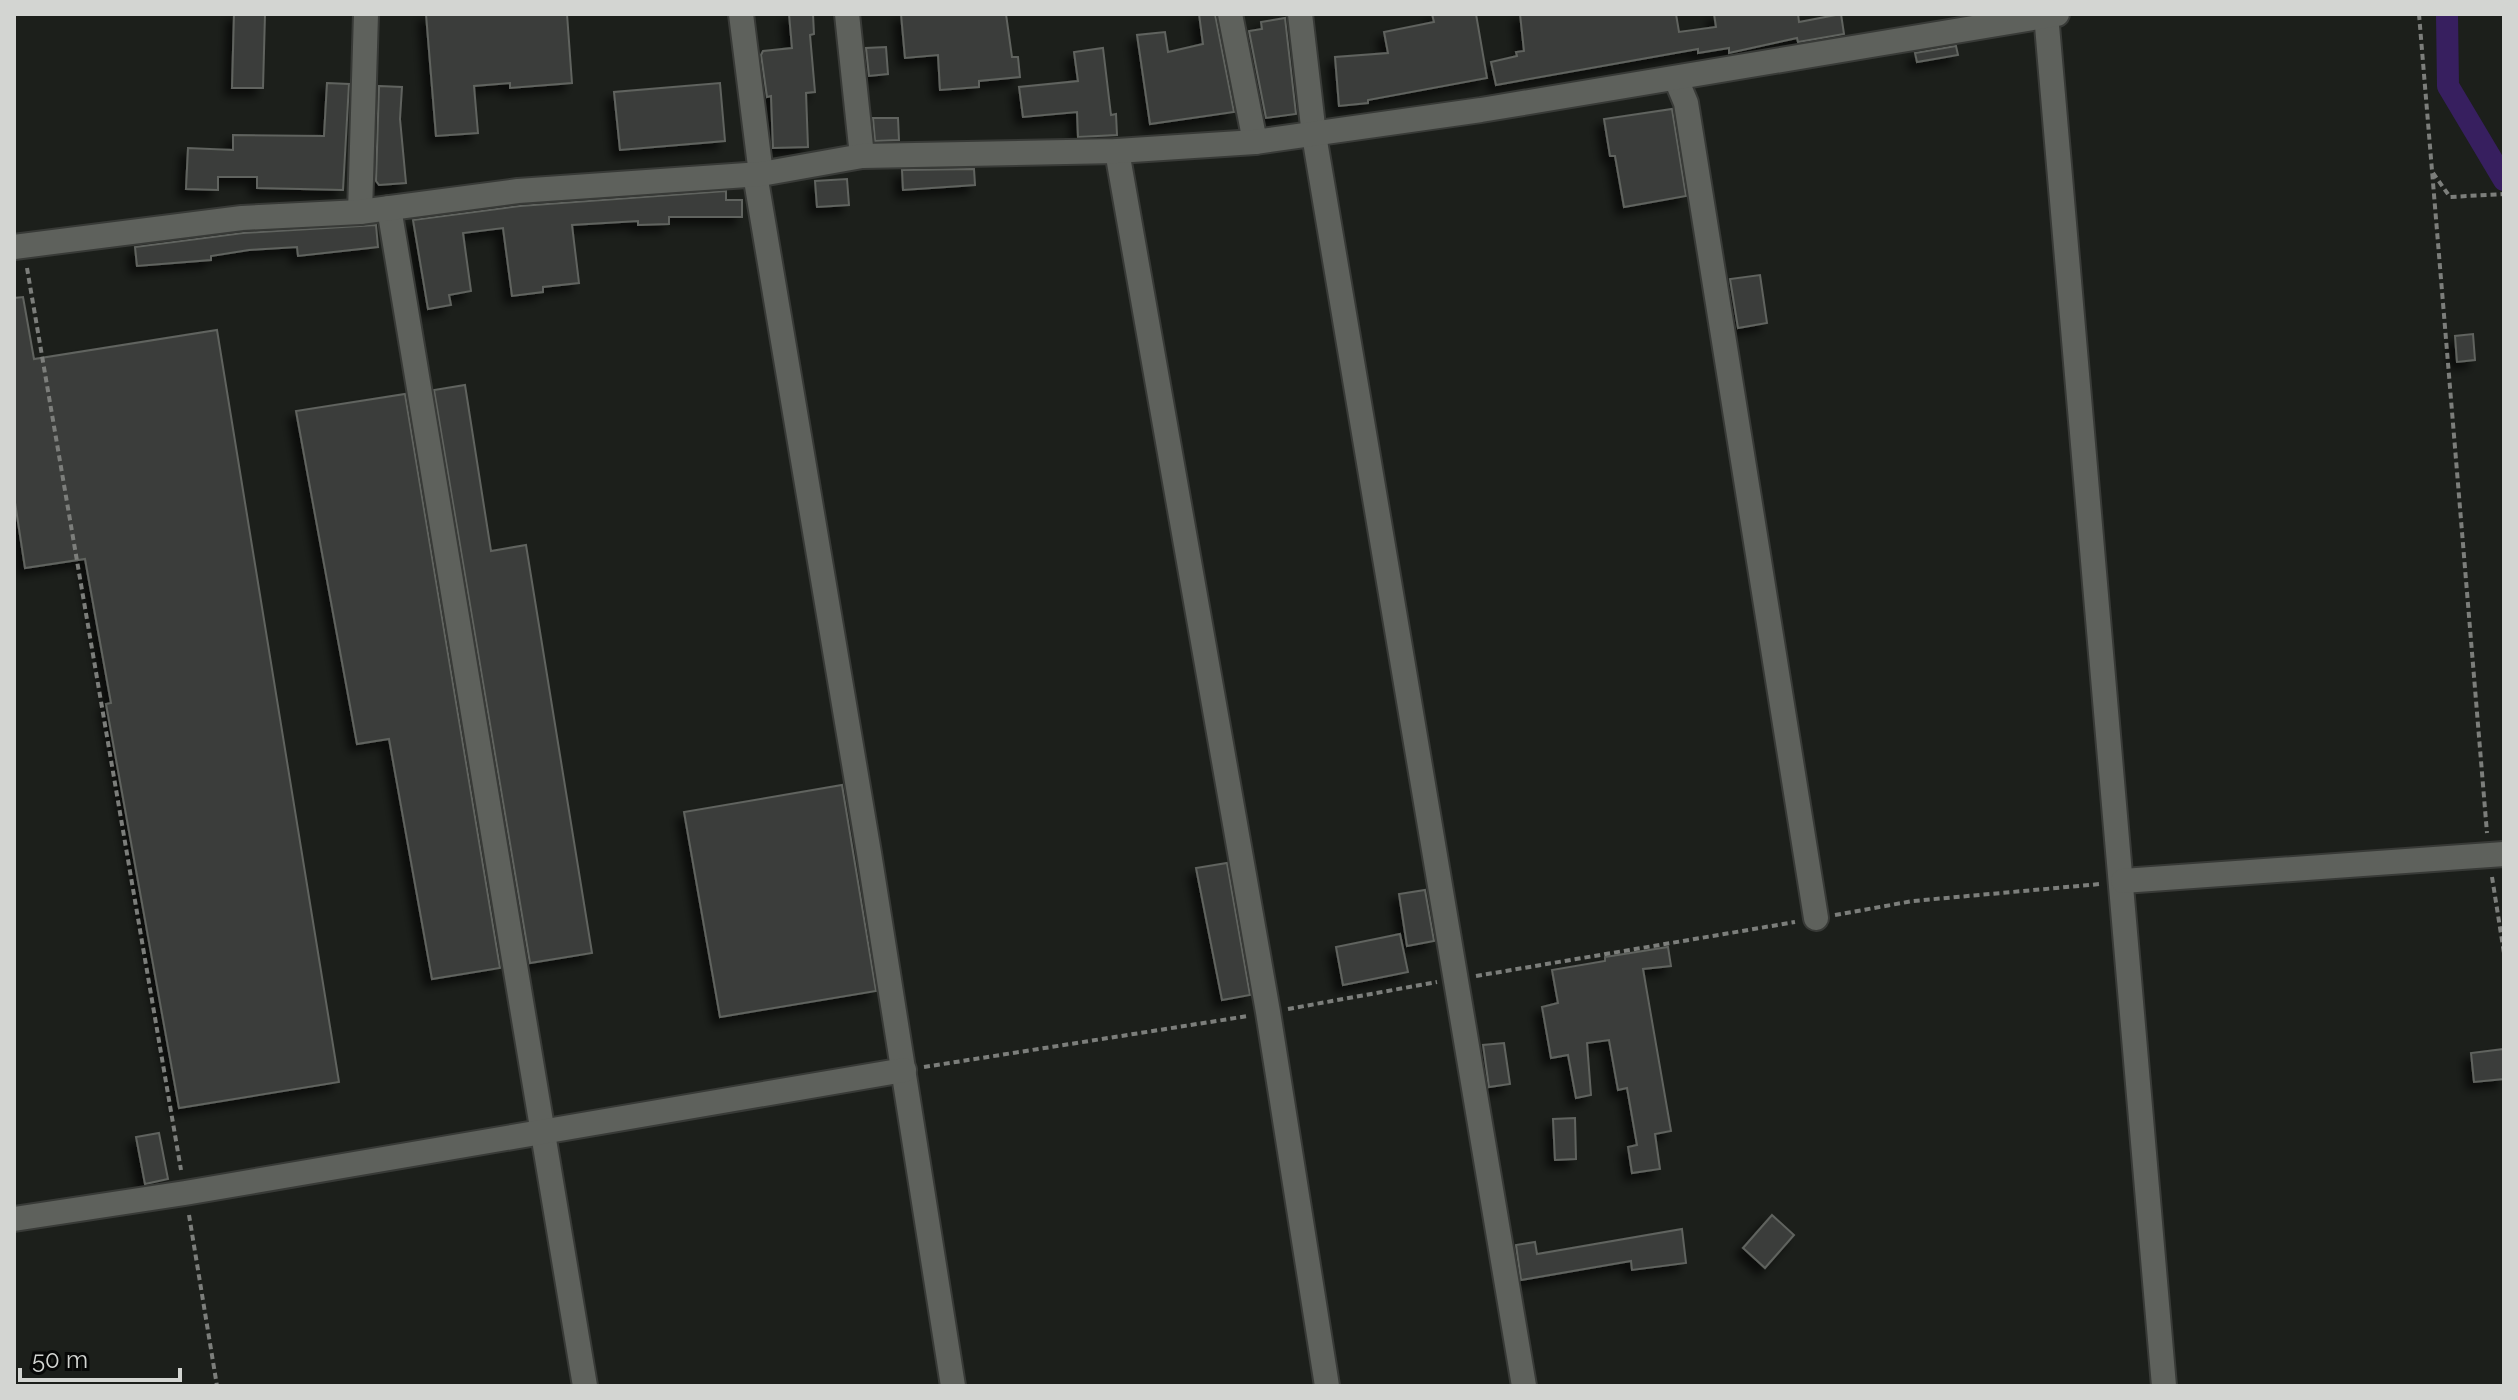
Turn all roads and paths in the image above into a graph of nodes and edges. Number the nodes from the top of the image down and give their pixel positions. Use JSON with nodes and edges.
{"nodes":[{"id":1,"x":366,"y":14,"type":"edge"},
{"id":2,"x":741,"y":14,"type":"edge"},
{"id":3,"x":847,"y":14,"type":"edge"},
{"id":4,"x":1230,"y":14,"type":"edge"},
{"id":5,"x":1300,"y":14,"type":"edge"},
{"id":6,"x":2419,"y":14,"type":"edge"},
{"id":7,"x":2050,"y":15,"type":"edge"},
{"id":8,"x":1676,"y":79,"type":"junction"},
{"id":9,"x":1314,"y":135,"type":"junction"},
{"id":10,"x":1255,"y":142,"type":"junction"},
{"id":11,"x":1117,"y":151,"type":"junction"},
{"id":12,"x":862,"y":156,"type":"junction"},
{"id":13,"x":2432,"y":172,"type":"junction"},
{"id":14,"x":758,"y":174,"type":"junction"},
{"id":15,"x":2504,"y":194,"type":"edge"},
{"id":16,"x":389,"y":208,"type":"junction"},
{"id":17,"x":360,"y":212,"type":"junction"},
{"id":18,"x":18,"y":246,"type":"edge"},
{"id":19,"x":2496,"y":854,"type":"edge"},
{"id":20,"x":2123,"y":881,"type":"junction"},
{"id":21,"x":1816,"y":918,"type":"junction"},
{"id":22,"x":2504,"y":953,"type":"edge"},
{"id":23,"x":1450,"y":980,"type":"junction"},
{"id":24,"x":1268,"y":1012,"type":"junction"},
{"id":25,"x":904,"y":1070,"type":"junction"},
{"id":26,"x":541,"y":1131,"type":"junction"},
{"id":27,"x":185,"y":1193,"type":"junction"},
{"id":28,"x":14,"y":1219,"type":"edge"},
{"id":29,"x":217,"y":1386,"type":"edge"},
{"id":30,"x":585,"y":1386,"type":"edge"},
{"id":31,"x":953,"y":1386,"type":"edge"},
{"id":32,"x":1327,"y":1386,"type":"edge"},
{"id":33,"x":1524,"y":1386,"type":"edge"},
{"id":34,"x":2164,"y":1386,"type":"edge"}],
"edges":[{"from":1,"to":17,"type":"street"},
{"from":2,"to":14,"type":"street"},
{"from":3,"to":12,"type":"street"},
{"from":4,"to":10,"type":"street"},
{"from":5,"to":9,"type":"street"},
{"from":6,"to":13,"type":"path"},
{"from":7,"to":8,"type":"street"},
{"from":7,"to":20,"type":"street"},
{"from":8,"to":9,"type":"street"},
{"from":8,"to":21,"type":"street"},
{"from":9,"to":10,"type":"street"},
{"from":9,"to":23,"type":"street"},
{"from":10,"to":11,"type":"street"},
{"from":11,"to":12,"type":"street"},
{"from":11,"to":24,"type":"street"},
{"from":12,"to":14,"type":"street"},
{"from":13,"to":15,"type":"path"},
{"from":13,"to":19,"type":"path"},
{"from":14,"to":16,"type":"street"},
{"from":14,"to":25,"type":"street"},
{"from":16,"to":17,"type":"street"},
{"from":16,"to":26,"type":"street"},
{"from":17,"to":18,"type":"street"},
{"from":18,"to":27,"type":"path"},
{"from":19,"to":20,"type":"street"},
{"from":19,"to":22,"type":"path"},
{"from":20,"to":21,"type":"path"},
{"from":20,"to":34,"type":"street"},
{"from":21,"to":23,"type":"path"},
{"from":23,"to":24,"type":"path"},
{"from":23,"to":33,"type":"street"},
{"from":24,"to":25,"type":"path"},
{"from":24,"to":32,"type":"street"},
{"from":25,"to":26,"type":"street"},
{"from":25,"to":31,"type":"street"},
{"from":26,"to":27,"type":"street"},
{"from":26,"to":30,"type":"street"},
{"from":27,"to":28,"type":"street"},
{"from":27,"to":29,"type":"path"}]}
